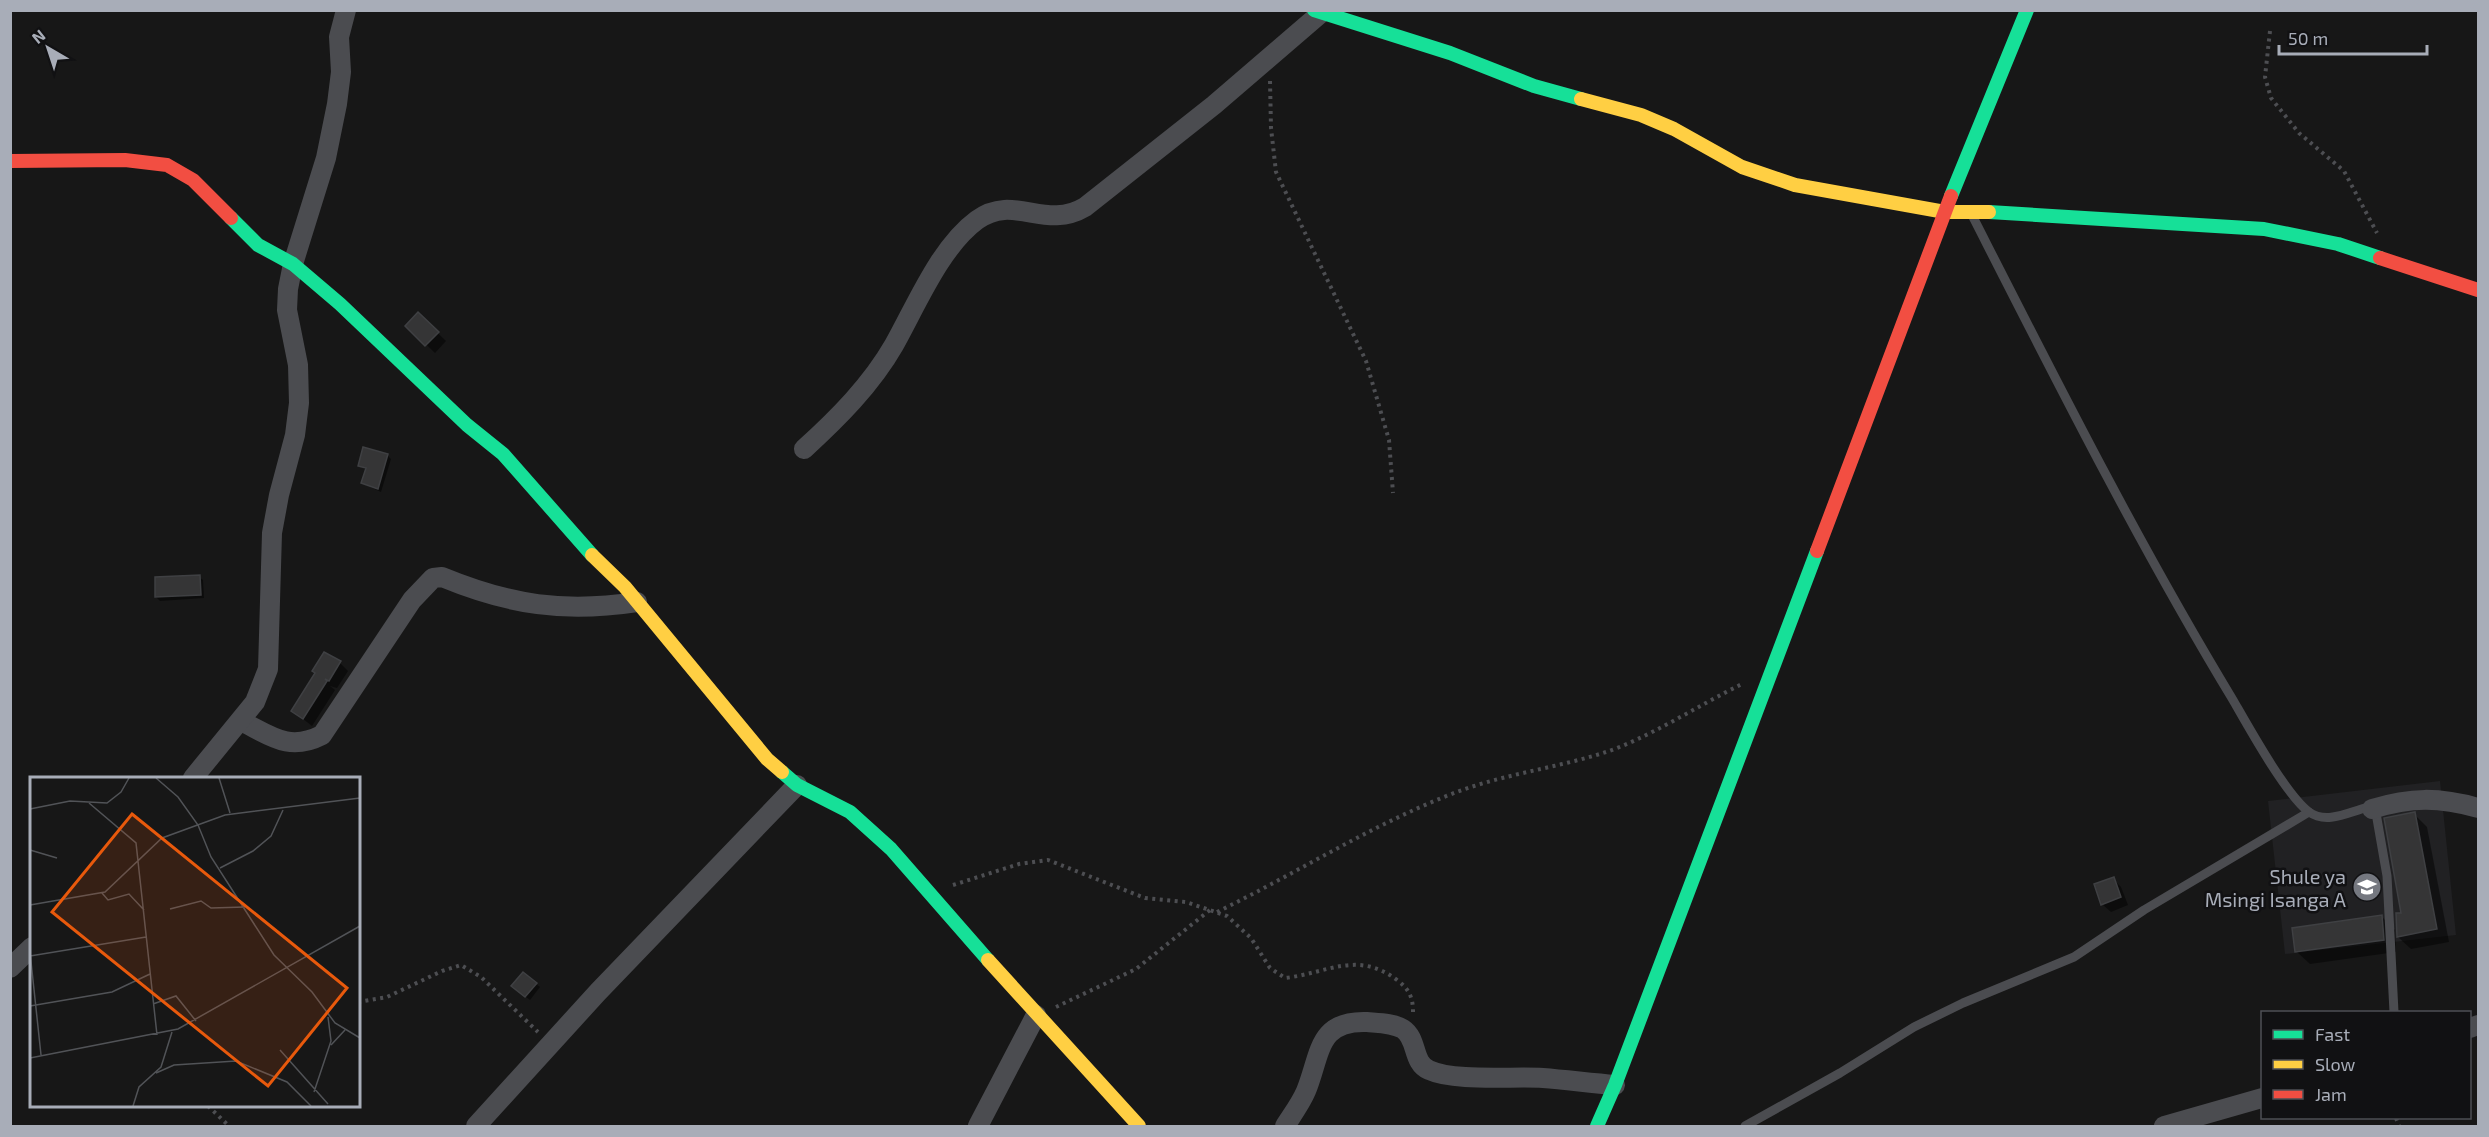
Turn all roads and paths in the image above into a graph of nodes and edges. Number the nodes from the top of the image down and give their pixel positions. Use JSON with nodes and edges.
{"nodes":[{"id":1,"x":346,"y":10,"type":"edge"},
{"id":2,"x":2027,"y":10,"type":"edge"},
{"id":3,"x":1318,"y":12,"type":"edge"},
{"id":4,"x":2270,"y":31,"type":"dead end"},
{"id":5,"x":1274,"y":54,"type":"junction"},
{"id":6,"x":10,"y":161,"type":"edge"},
{"id":7,"x":1945,"y":212,"type":"junction"},
{"id":8,"x":1971,"y":212,"type":"junction"},
{"id":9,"x":2390,"y":261,"type":"junction"},
{"id":10,"x":292,"y":264,"type":"junction"},
{"id":11,"x":2478,"y":290,"type":"edge"},
{"id":12,"x":804,"y":449,"type":"dead end"},
{"id":13,"x":1393,"y":494,"type":"dead end"},
{"id":14,"x":637,"y":602,"type":"junction"},
{"id":15,"x":1774,"y":669,"type":"junction"},
{"id":16,"x":241,"y":721,"type":"junction"},
{"id":17,"x":194,"y":777,"type":"edge"},
{"id":18,"x":797,"y":785,"type":"junction"},
{"id":19,"x":2478,"y":808,"type":"edge"},
{"id":20,"x":2372,"y":809,"type":"junction"},
{"id":21,"x":2309,"y":812,"type":"junction"},
{"id":22,"x":930,"y":894,"type":"junction"},
{"id":23,"x":1210,"y":910,"type":"junction"},
{"id":24,"x":1217,"y":912,"type":"junction"},
{"id":25,"x":30,"y":949,"type":"edge"},
{"id":26,"x":10,"y":968,"type":"edge"},
{"id":27,"x":360,"y":1002,"type":"edge"},
{"id":28,"x":2394,"y":1011,"type":"edge"},
{"id":29,"x":1036,"y":1015,"type":"junction"},
{"id":30,"x":550,"y":1044,"type":"junction"},
{"id":31,"x":1414,"y":1044,"type":"junction"},
{"id":32,"x":1615,"y":1086,"type":"junction"},
{"id":33,"x":2261,"y":1098,"type":"edge"},
{"id":34,"x":209,"y":1107,"type":"edge"},
{"id":35,"x":229,"y":1126,"type":"edge"},
{"id":36,"x":476,"y":1126,"type":"edge"},
{"id":37,"x":978,"y":1126,"type":"edge"},
{"id":38,"x":1139,"y":1126,"type":"edge"},
{"id":39,"x":1285,"y":1126,"type":"edge"},
{"id":40,"x":1597,"y":1126,"type":"edge"},
{"id":41,"x":1745,"y":1126,"type":"edge"},
{"id":42,"x":2164,"y":1126,"type":"edge"}],
"edges":[{"from":1,"to":10,"type":"street"},
{"from":2,"to":7,"type":"street"},
{"from":3,"to":5,"type":"street"},
{"from":3,"to":7,"type":"street"},
{"from":4,"to":9,"type":"path"},
{"from":5,"to":12,"type":"street"},
{"from":5,"to":13,"type":"path"},
{"from":6,"to":10,"type":"street"},
{"from":7,"to":8,"type":"street"},
{"from":7,"to":15,"type":"street"},
{"from":8,"to":9,"type":"street"},
{"from":8,"to":21,"type":"lane"},
{"from":9,"to":11,"type":"street"},
{"from":10,"to":14,"type":"street"},
{"from":10,"to":16,"type":"street"},
{"from":14,"to":16,"type":"street"},
{"from":14,"to":18,"type":"street"},
{"from":15,"to":24,"type":"path"},
{"from":15,"to":32,"type":"street"},
{"from":16,"to":17,"type":"street"},
{"from":18,"to":22,"type":"street"},
{"from":18,"to":30,"type":"street"},
{"from":19,"to":20,"type":"street"},
{"from":20,"to":21,"type":"lane"},
{"from":20,"to":28,"type":"lane"},
{"from":21,"to":41,"type":"lane"},
{"from":22,"to":23,"type":"path"},
{"from":22,"to":29,"type":"street"},
{"from":23,"to":24,"type":"path"},
{"from":23,"to":29,"type":"path"},
{"from":24,"to":31,"type":"path"},
{"from":25,"to":26,"type":"street"},
{"from":27,"to":30,"type":"path"},
{"from":29,"to":37,"type":"street"},
{"from":29,"to":38,"type":"street"},
{"from":30,"to":36,"type":"street"},
{"from":31,"to":32,"type":"street"},
{"from":31,"to":39,"type":"street"},
{"from":32,"to":40,"type":"street"},
{"from":33,"to":42,"type":"street"},
{"from":34,"to":35,"type":"path"}]}
